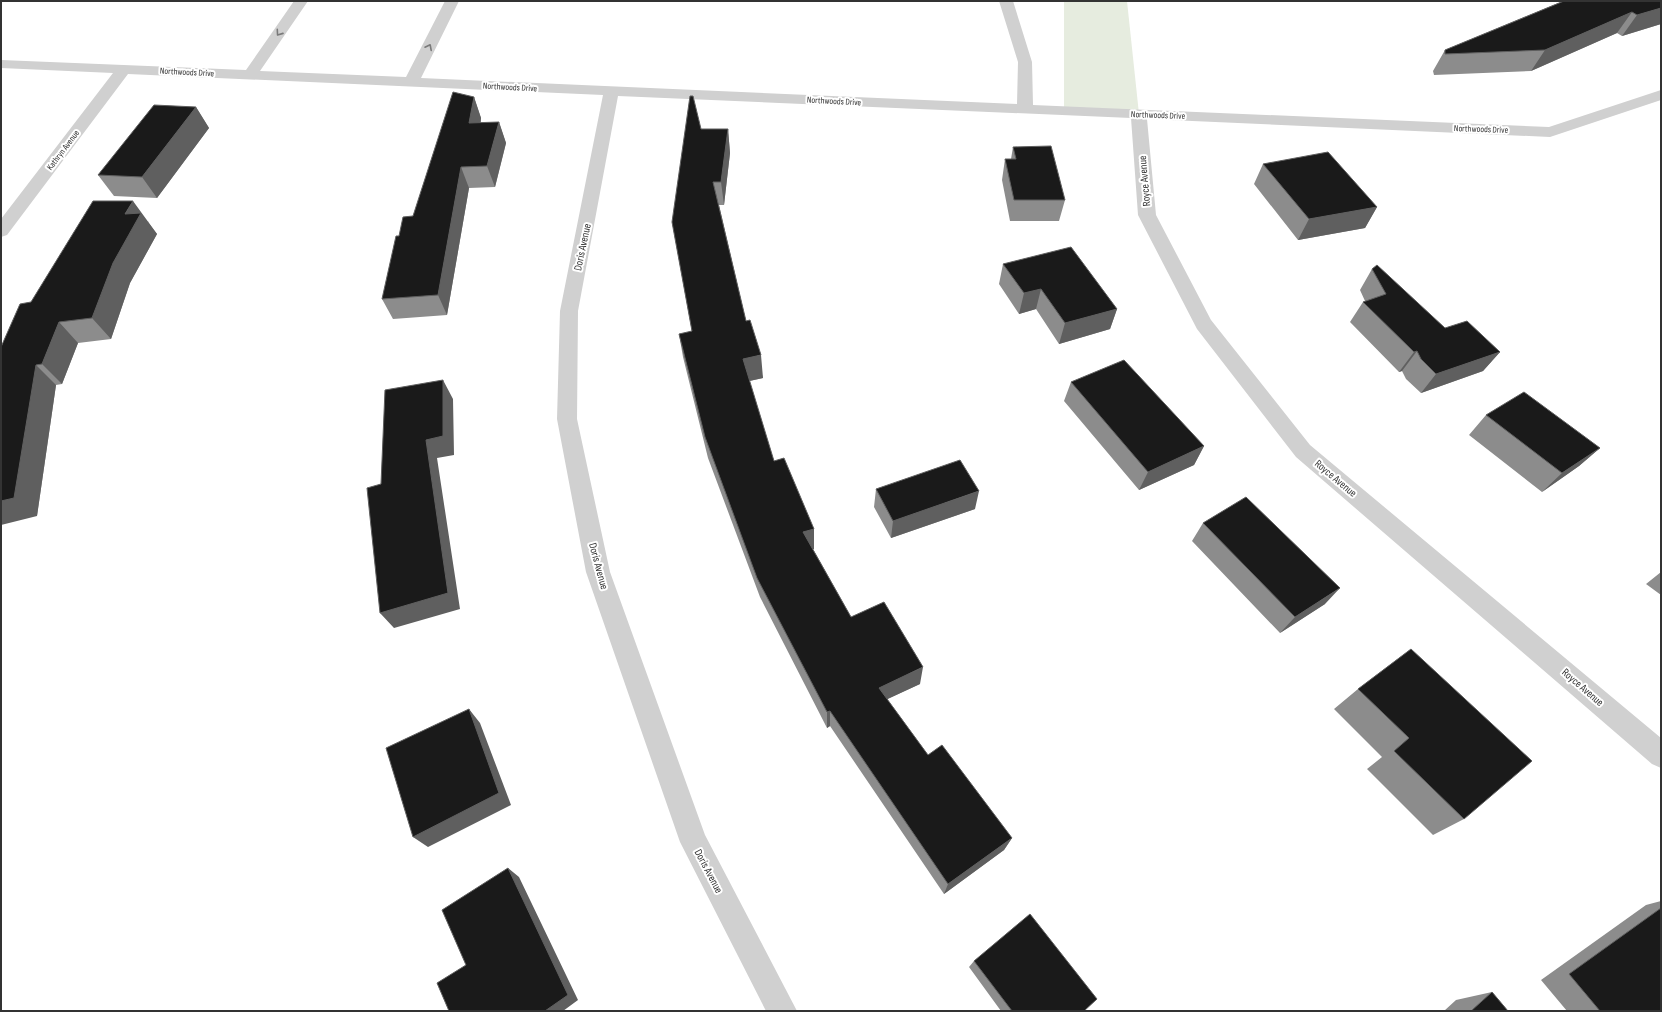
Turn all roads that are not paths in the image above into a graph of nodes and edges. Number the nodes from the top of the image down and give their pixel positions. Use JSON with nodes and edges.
{"nodes":[{"id":1,"x":301,"y":1,"type":"edge"},
{"id":2,"x":452,"y":1,"type":"edge"},
{"id":3,"x":1006,"y":1,"type":"edge"},
{"id":4,"x":1,"y":64,"type":"edge"},
{"id":5,"x":124,"y":69,"type":"junction"},
{"id":6,"x":250,"y":75,"type":"junction"},
{"id":7,"x":411,"y":82,"type":"junction"},
{"id":8,"x":611,"y":91,"type":"junction"},
{"id":9,"x":1661,"y":95,"type":"edge"},
{"id":10,"x":1025,"y":109,"type":"junction"},
{"id":11,"x":1139,"y":114,"type":"junction"},
{"id":12,"x":1,"y":231,"type":"edge"},
{"id":13,"x":1661,"y":755,"type":"edge"},
{"id":14,"x":782,"y":1011,"type":"edge"}],
"edges":[{"from":1,"to":6,"type":"street","one_way":true},
{"from":7,"to":2,"type":"street","one_way":true},
{"from":3,"to":10,"type":"street"},
{"from":4,"to":5,"type":"street","name":"Northwoods Drive"},
{"from":5,"to":6,"type":"street","name":"Northwoods Drive"},
{"from":5,"to":12,"type":"street","name":"Kathryn Avenue"},
{"from":6,"to":7,"type":"street","name":"Northwoods Drive"},
{"from":7,"to":8,"type":"street","name":"Northwoods Drive"},
{"from":8,"to":10,"type":"street","name":"Northwoods Drive"},
{"from":8,"to":14,"type":"street","name":"Doris Avenue"},
{"from":9,"to":11,"type":"street","name":"Northwoods Drive"},
{"from":10,"to":11,"type":"street","name":"Northwoods Drive"},
{"from":11,"to":13,"type":"street","name":"Royce Avenue"}]}
